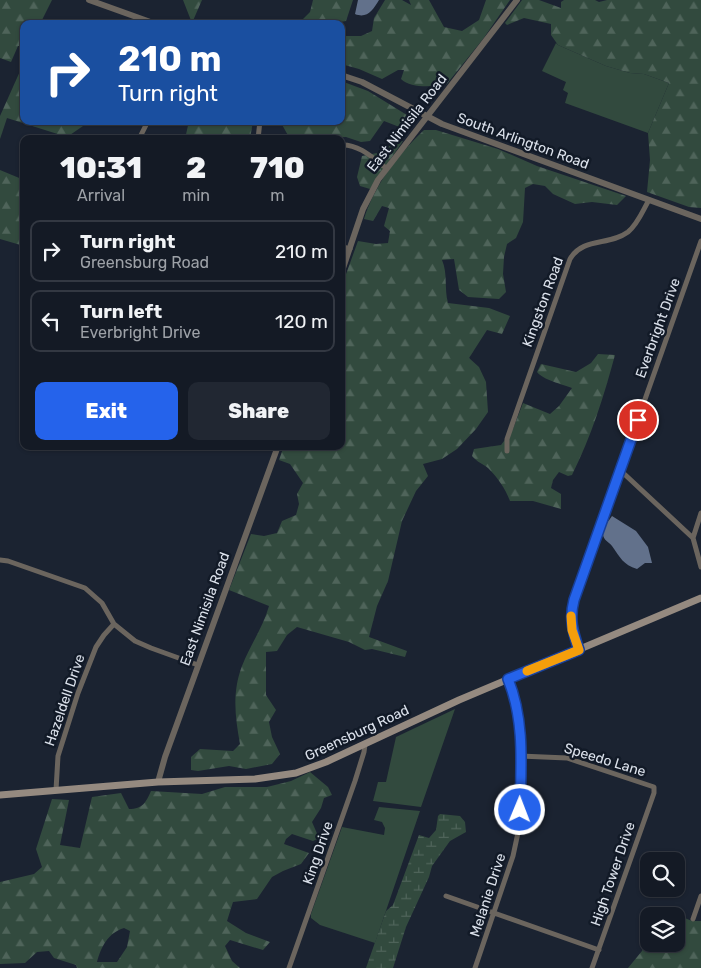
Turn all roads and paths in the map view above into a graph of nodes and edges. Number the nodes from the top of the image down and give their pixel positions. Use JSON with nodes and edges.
{"nodes":[{"id":1,"x":90,"y":0,"type":"edge"},
{"id":2,"x":517,"y":0,"type":"edge"},
{"id":3,"x":145,"y":20,"type":"edge"},
{"id":4,"x":345,"y":76,"type":"edge"},
{"id":5,"x":427,"y":117,"type":"junction"},
{"id":6,"x":345,"y":144,"type":"edge"},
{"id":7,"x":386,"y":168,"type":"junction"},
{"id":8,"x":649,"y":200,"type":"junction"},
{"id":9,"x":701,"y":219,"type":"edge"},
{"id":10,"x":701,"y":241,"type":"edge"},
{"id":11,"x":345,"y":247,"type":"edge"},
{"id":12,"x":350,"y":249,"type":"junction"},
{"id":13,"x":345,"y":263,"type":"edge"},
{"id":14,"x":277,"y":450,"type":"edge"},
{"id":15,"x":507,"y":451,"type":"dead end"},
{"id":16,"x":620,"y":470,"type":"junction"},
{"id":17,"x":701,"y":513,"type":"edge"},
{"id":18,"x":693,"y":538,"type":"junction"},
{"id":19,"x":0,"y":560,"type":"edge"},
{"id":20,"x":701,"y":566,"type":"edge"},
{"id":21,"x":701,"y":598,"type":"edge"},
{"id":22,"x":114,"y":624,"type":"junction"},
{"id":23,"x":579,"y":650,"type":"junction"},
{"id":24,"x":198,"y":665,"type":"junction"},
{"id":25,"x":508,"y":679,"type":"junction"},
{"id":26,"x":365,"y":744,"type":"junction"},
{"id":27,"x":520,"y":756,"type":"junction"},
{"id":28,"x":158,"y":782,"type":"junction"},
{"id":29,"x":654,"y":787,"type":"joint"},
{"id":30,"x":56,"y":790,"type":"junction"},
{"id":31,"x":0,"y":795,"type":"edge"},
{"id":32,"x":446,"y":896,"type":"dead end"},
{"id":33,"x":701,"y":896,"type":"edge"},
{"id":34,"x":494,"y":913,"type":"junction"},
{"id":35,"x":693,"y":919,"type":"dead end"},
{"id":36,"x":599,"y":950,"type":"junction"},
{"id":37,"x":289,"y":968,"type":"edge"},
{"id":38,"x":475,"y":968,"type":"edge"},
{"id":39,"x":592,"y":968,"type":"edge"}],
"edges":[{"from":1,"to":3,"type":"street"},
{"from":2,"to":5,"type":"street","name":"East Nimisila Road"},
{"from":4,"to":5,"type":"street","name":"South Arlington Road"},
{"from":5,"to":7,"type":"street","name":"East Nimisila Road"},
{"from":5,"to":8,"type":"street","name":"South Arlington Road"},
{"from":6,"to":7,"type":"street"},
{"from":7,"to":12,"type":"street","name":"East Nimisila Road"},
{"from":8,"to":9,"type":"street","name":"South Arlington Road"},
{"from":8,"to":15,"type":"street","name":"Kingston Road"},
{"from":10,"to":16,"type":"street","name":"Everbright Drive"},
{"from":11,"to":12,"type":"street"},
{"from":12,"to":13,"type":"street","name":"East Nimisila Road"},
{"from":14,"to":24,"type":"street","name":"East Nimisila Road"},
{"from":16,"to":18,"type":"street"},
{"from":16,"to":23,"type":"street","name":"Everbright Drive"},
{"from":17,"to":18,"type":"street"},
{"from":18,"to":20,"type":"street"},
{"from":19,"to":22,"type":"street"},
{"from":21,"to":23,"type":"main road","name":"Greensburg Road"},
{"from":22,"to":24,"type":"street"},
{"from":22,"to":30,"type":"street","name":"Hazeldell Drive"},
{"from":23,"to":25,"type":"main road","name":"Greensburg Road"},
{"from":24,"to":28,"type":"street","name":"East Nimisila Road"},
{"from":25,"to":26,"type":"main road","name":"Greensburg Road"},
{"from":25,"to":27,"type":"street","name":"Melanie Drive"},
{"from":26,"to":28,"type":"main road","name":"Greensburg Road"},
{"from":26,"to":37,"type":"street","name":"King Drive"},
{"from":27,"to":29,"type":"street","name":"Speedo Lane"},
{"from":27,"to":34,"type":"street","name":"Melanie Drive"},
{"from":28,"to":30,"type":"main road","name":"Greensburg Road"},
{"from":29,"to":36,"type":"street","name":"High Tower Drive"},
{"from":30,"to":31,"type":"main road","name":"Greensburg Road"},
{"from":32,"to":34,"type":"street"},
{"from":33,"to":35,"type":"street"},
{"from":34,"to":36,"type":"street"},
{"from":34,"to":38,"type":"street","name":"Melanie Drive"},
{"from":36,"to":39,"type":"street","name":"High Tower Drive"}]}
